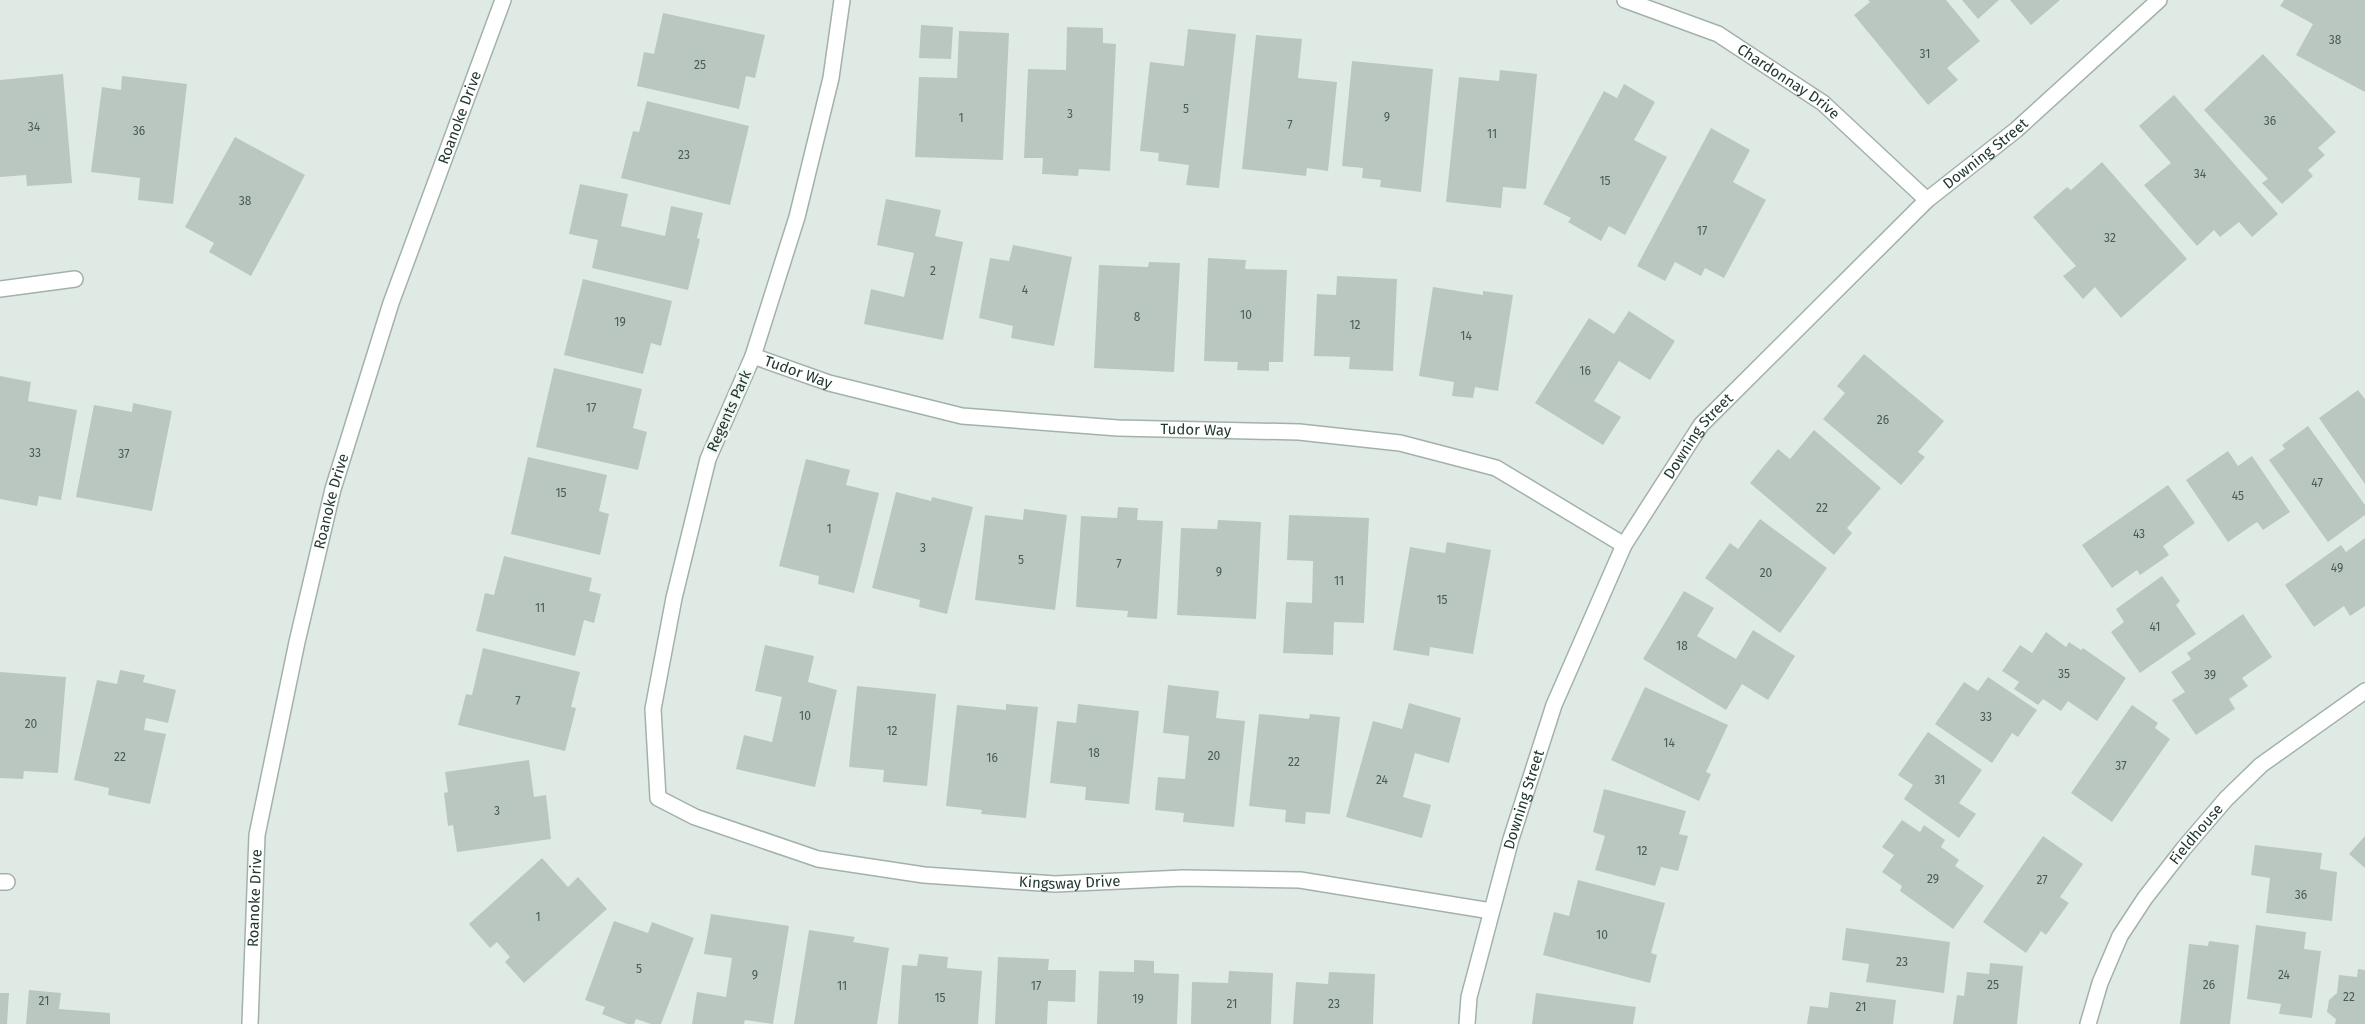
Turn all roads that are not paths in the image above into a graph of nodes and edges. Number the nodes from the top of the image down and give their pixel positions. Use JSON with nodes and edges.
{"nodes":[{"id":1,"x":503,"y":0,"type":"edge"},
{"id":2,"x":842,"y":0,"type":"edge"},
{"id":3,"x":1625,"y":0,"type":"edge"},
{"id":4,"x":2160,"y":0,"type":"edge"},
{"id":5,"x":1927,"y":200,"type":"junction"},
{"id":6,"x":75,"y":279,"type":"dead end"},
{"id":7,"x":0,"y":289,"type":"edge"},
{"id":8,"x":753,"y":356,"type":"junction"},
{"id":9,"x":1624,"y":545,"type":"junction"},
{"id":10,"x":2365,"y":692,"type":"edge"},
{"id":11,"x":658,"y":798,"type":"joint"},
{"id":12,"x":1492,"y":911,"type":"junction"},
{"id":13,"x":250,"y":1024,"type":"edge"},
{"id":14,"x":1468,"y":1024,"type":"edge"},
{"id":15,"x":2088,"y":1024,"type":"edge"}],
"edges":[{"from":1,"to":13,"type":"street","name":"Roanoke Drive"},
{"from":2,"to":8,"type":"street","name":"Regents Park"},
{"from":3,"to":5,"type":"street","name":"Chardonnay Drive"},
{"from":4,"to":5,"type":"street","name":"Downing Street"},
{"from":5,"to":9,"type":"street","name":"Downing Street"},
{"from":6,"to":7,"type":"street"},
{"from":8,"to":9,"type":"street","name":"Tudor Way"},
{"from":8,"to":11,"type":"street","name":"Regents Park"},
{"from":9,"to":12,"type":"street","name":"Downing Street"},
{"from":10,"to":15,"type":"street","name":"Fieldhouse"},
{"from":11,"to":12,"type":"street","name":"Kingsway Drive"},
{"from":12,"to":14,"type":"street","name":"Downing Street"}]}
